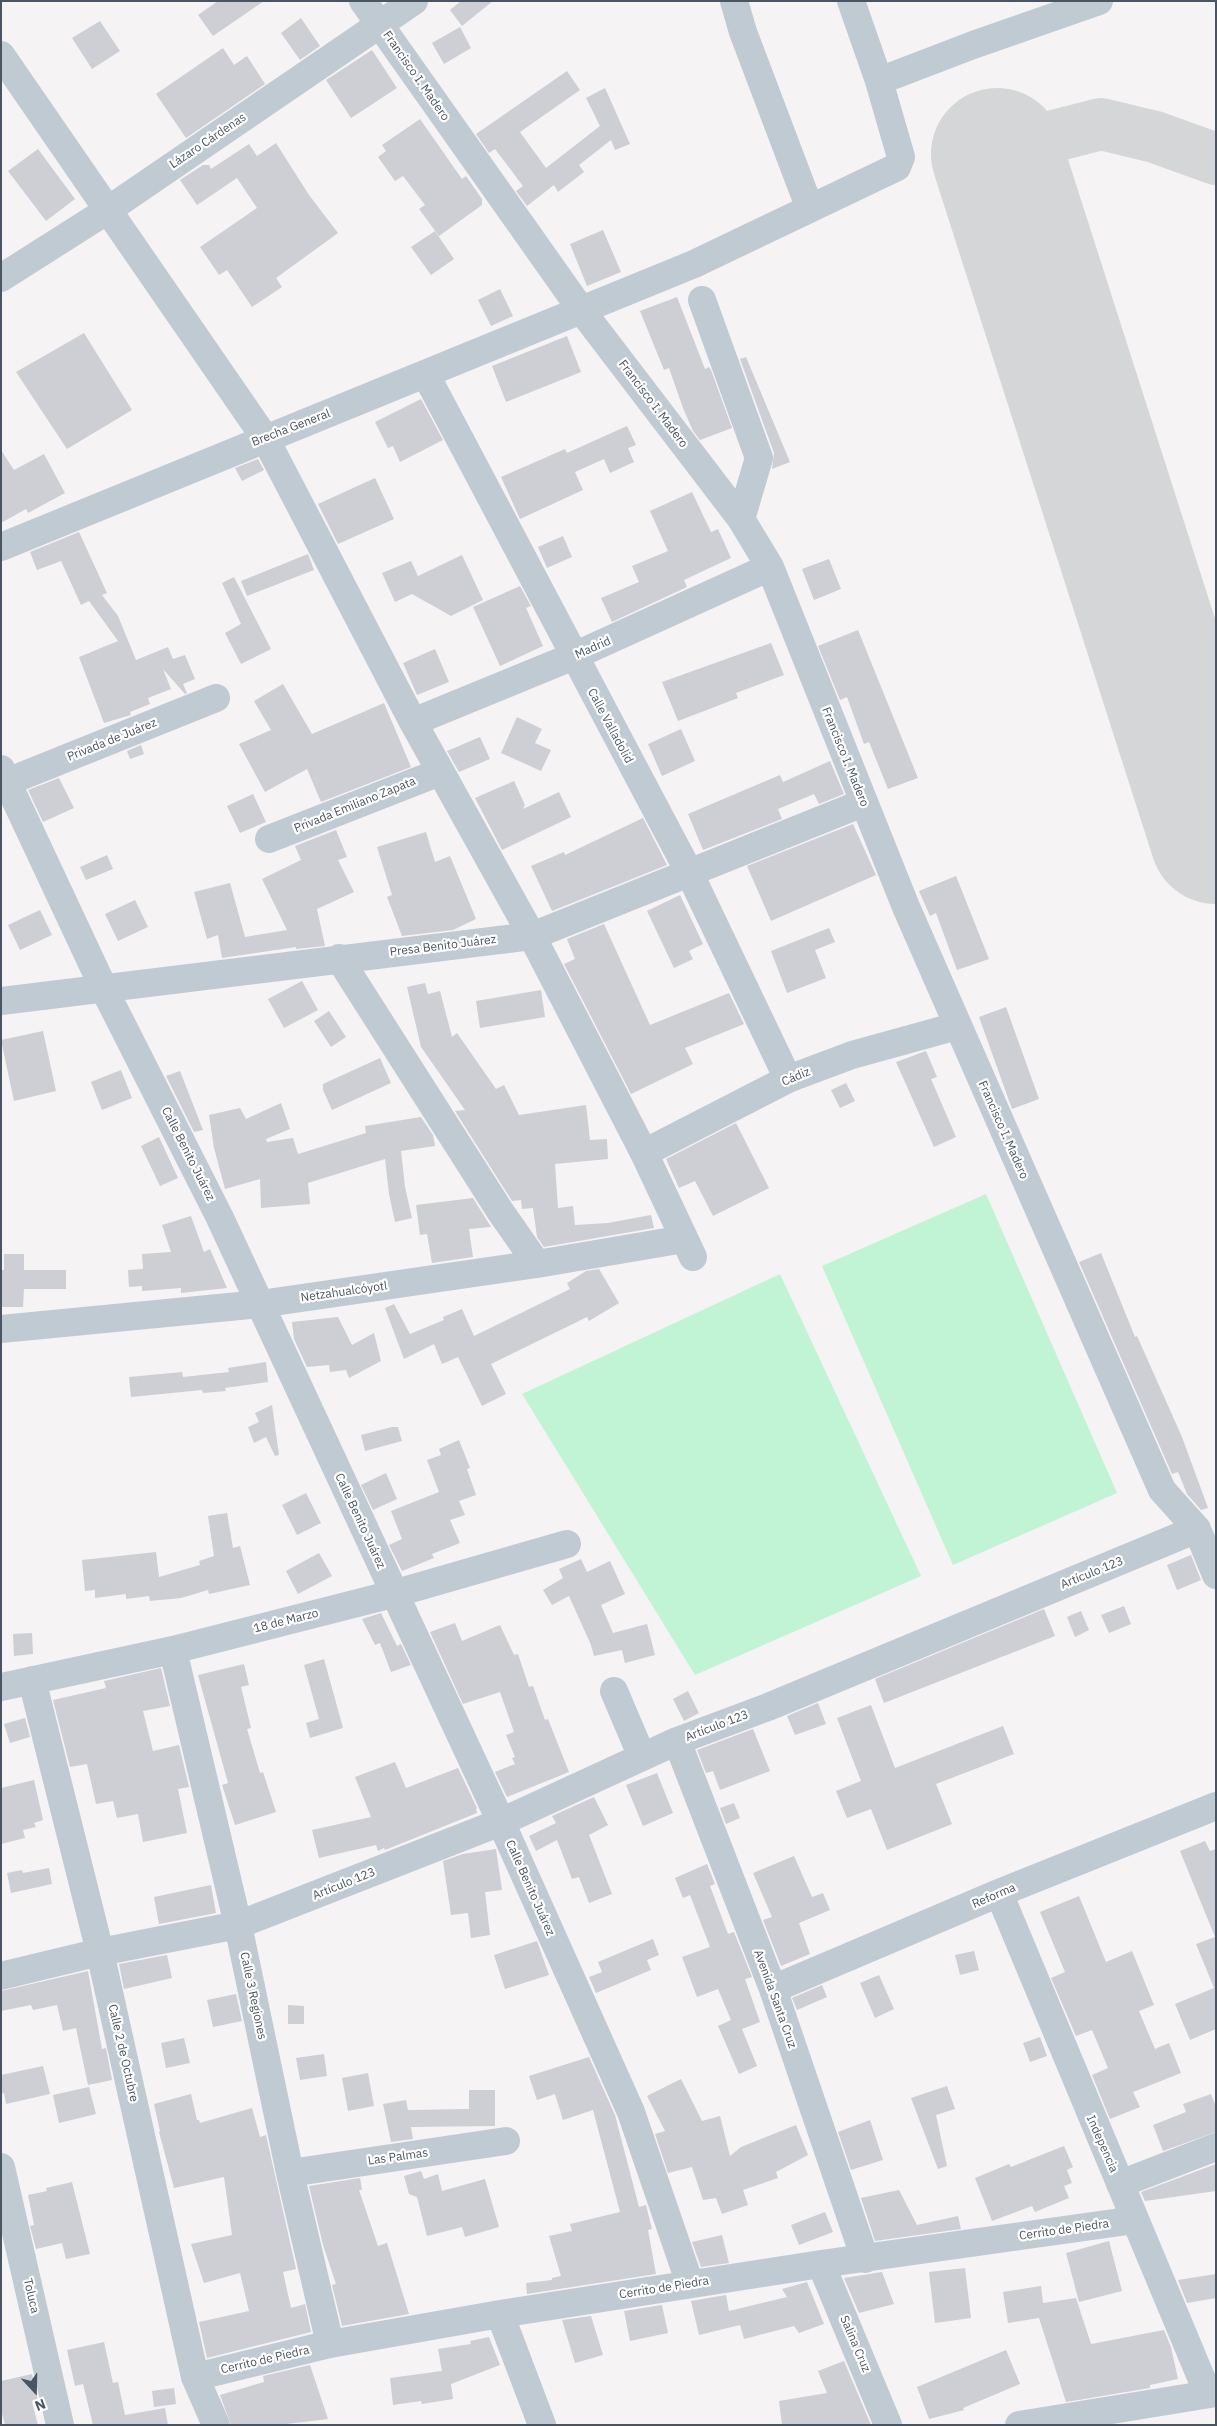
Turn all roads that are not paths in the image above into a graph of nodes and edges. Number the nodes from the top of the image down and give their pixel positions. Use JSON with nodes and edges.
{"nodes":[{"id":1,"x":363,"y":1,"type":"edge"},
{"id":2,"x":414,"y":1,"type":"edge"},
{"id":3,"x":734,"y":1,"type":"edge"},
{"id":4,"x":851,"y":1,"type":"edge"},
{"id":5,"x":1099,"y":1,"type":"edge"},
{"id":6,"x":1061,"y":7,"type":"edge"},
{"id":7,"x":379,"y":24,"type":"junction"},
{"id":8,"x":1,"y":54,"type":"edge"},
{"id":9,"x":879,"y":81,"type":"junction"},
{"id":10,"x":810,"y":209,"type":"junction"},
{"id":11,"x":108,"y":210,"type":"junction"},
{"id":12,"x":1,"y":278,"type":"edge"},
{"id":13,"x":702,"y":300,"type":"dead end"},
{"id":14,"x":582,"y":311,"type":"junction"},
{"id":15,"x":426,"y":375,"type":"junction"},
{"id":16,"x":265,"y":438,"type":"junction"},
{"id":17,"x":741,"y":519,"type":"junction"},
{"id":18,"x":1,"y":547,"type":"edge"},
{"id":19,"x":770,"y":567,"type":"junction"},
{"id":20,"x":574,"y":656,"type":"junction"},
{"id":21,"x":216,"y":698,"type":"dead end"},
{"id":22,"x":413,"y":722,"type":"junction"},
{"id":23,"x":440,"y":772,"type":"junction"},
{"id":24,"x":4,"y":775,"type":"edge"},
{"id":25,"x":863,"y":803,"type":"junction"},
{"id":26,"x":269,"y":839,"type":"dead end"},
{"id":27,"x":689,"y":872,"type":"junction"},
{"id":28,"x":532,"y":936,"type":"junction"},
{"id":29,"x":339,"y":958,"type":"junction"},
{"id":30,"x":104,"y":989,"type":"junction"},
{"id":31,"x":1,"y":1001,"type":"edge"},
{"id":32,"x":957,"y":1026,"type":"junction"},
{"id":33,"x":788,"y":1079,"type":"junction"},
{"id":34,"x":644,"y":1153,"type":"junction"},
{"id":35,"x":537,"y":1264,"type":"junction"},
{"id":36,"x":260,"y":1304,"type":"junction"},
{"id":37,"x":1,"y":1329,"type":"edge"},
{"id":38,"x":1197,"y":1529,"type":"junction"},
{"id":39,"x":567,"y":1544,"type":"dead end"},
{"id":40,"x":1216,"y":1575,"type":"edge"},
{"id":41,"x":394,"y":1594,"type":"junction"},
{"id":42,"x":173,"y":1650,"type":"junction"},
{"id":43,"x":32,"y":1680,"type":"junction"},
{"id":44,"x":1,"y":1687,"type":"edge"},
{"id":45,"x":614,"y":1691,"type":"dead end"},
{"id":46,"x":676,"y":1742,"type":"junction"},
{"id":47,"x":642,"y":1757,"type":"junction"},
{"id":48,"x":1216,"y":1806,"type":"edge"},
{"id":49,"x":501,"y":1822,"type":"junction"},
{"id":50,"x":999,"y":1893,"type":"junction"},
{"id":51,"x":238,"y":1926,"type":"junction"},
{"id":52,"x":100,"y":1952,"type":"junction"},
{"id":53,"x":1,"y":1976,"type":"edge"},
{"id":54,"x":773,"y":1990,"type":"junction"},
{"id":55,"x":506,"y":2141,"type":"dead end"},
{"id":56,"x":1216,"y":2147,"type":"edge"},
{"id":57,"x":1,"y":2167,"type":"edge"},
{"id":58,"x":290,"y":2174,"type":"junction"},
{"id":59,"x":1120,"y":2184,"type":"junction"},
{"id":60,"x":1135,"y":2220,"type":"junction"},
{"id":61,"x":865,"y":2259,"type":"junction"},
{"id":62,"x":821,"y":2264,"type":"junction"},
{"id":63,"x":690,"y":2284,"type":"junction"},
{"id":64,"x":500,"y":2314,"type":"junction"},
{"id":65,"x":330,"y":2344,"type":"junction"},
{"id":66,"x":196,"y":2376,"type":"junction"},
{"id":67,"x":1212,"y":2394,"type":"edge"},
{"id":68,"x":60,"y":2425,"type":"edge"},
{"id":69,"x":216,"y":2425,"type":"edge"},
{"id":70,"x":542,"y":2425,"type":"edge"},
{"id":71,"x":888,"y":2425,"type":"edge"},
{"id":72,"x":1019,"y":2425,"type":"edge"}],
"edges":[{"from":1,"to":7,"type":"street","name":"Francisco I. Madero"},
{"from":2,"to":7,"type":"street","name":"Lázaro Cárdenas"},
{"from":3,"to":10,"type":"street"},
{"from":4,"to":9,"type":"street","name":"Brecha General"},
{"from":5,"to":6,"type":"street"},
{"from":6,"to":9,"type":"street"},
{"from":7,"to":11,"type":"street","name":"Lázaro Cárdenas"},
{"from":7,"to":14,"type":"street","name":"Francisco I. Madero"},
{"from":8,"to":11,"type":"street"},
{"from":9,"to":10,"type":"street","name":"Brecha General"},
{"from":10,"to":14,"type":"street","name":"Brecha General"},
{"from":11,"to":12,"type":"street","name":"Lázaro Cárdenas"},
{"from":11,"to":16,"type":"street"},
{"from":13,"to":17,"type":"street"},
{"from":14,"to":15,"type":"street","name":"Brecha General"},
{"from":14,"to":17,"type":"street","name":"Francisco I. Madero"},
{"from":15,"to":16,"type":"street","name":"Brecha General"},
{"from":15,"to":20,"type":"street","name":"Calle Valladolid"},
{"from":16,"to":18,"type":"street","name":"Brecha General"},
{"from":16,"to":22,"type":"street"},
{"from":17,"to":19,"type":"street","name":"Francisco I. Madero"},
{"from":19,"to":20,"type":"street","name":"Madrid"},
{"from":19,"to":25,"type":"street","name":"Francisco I. Madero"},
{"from":20,"to":22,"type":"street","name":"Madrid"},
{"from":20,"to":27,"type":"street","name":"Calle Valladolid"},
{"from":21,"to":24,"type":"street","name":"Privada de Juárez"},
{"from":22,"to":23,"type":"street"},
{"from":23,"to":26,"type":"street","name":"Privada Emiliano Zapata"},
{"from":23,"to":28,"type":"street"},
{"from":24,"to":30,"type":"street","name":"Calle Benito Juárez"},
{"from":25,"to":27,"type":"street","name":"Presa Benito Juárez"},
{"from":25,"to":32,"type":"street","name":"Francisco I. Madero"},
{"from":27,"to":28,"type":"street","name":"Presa Benito Juárez"},
{"from":27,"to":33,"type":"street","name":"Calle Valladolid"},
{"from":28,"to":29,"type":"street","name":"Presa Benito Juárez"},
{"from":28,"to":34,"type":"street"},
{"from":29,"to":30,"type":"street","name":"Presa Benito Juárez"},
{"from":29,"to":35,"type":"street"},
{"from":30,"to":31,"type":"street","name":"Presa Benito Juárez"},
{"from":30,"to":36,"type":"street","name":"Calle Benito Juárez"},
{"from":32,"to":33,"type":"street","name":"Cádiz"},
{"from":32,"to":38,"type":"street","name":"Francisco I. Madero"},
{"from":33,"to":34,"type":"street","name":"Cádiz"},
{"from":34,"to":35,"type":"street","name":"Netzahualcóyotl"},
{"from":35,"to":36,"type":"street","name":"Netzahualcóyotl"},
{"from":36,"to":37,"type":"street","name":"Netzahualcóyotl"},
{"from":36,"to":41,"type":"street","name":"Calle Benito Juárez"},
{"from":38,"to":40,"type":"street","name":"Francisco I. Madero"},
{"from":38,"to":46,"type":"street","name":"Artículo 123"},
{"from":39,"to":41,"type":"street","name":"18 de Marzo"},
{"from":41,"to":42,"type":"street","name":"18 de Marzo"},
{"from":41,"to":49,"type":"street","name":"Calle Benito Juárez"},
{"from":42,"to":43,"type":"street","name":"18 de Marzo"},
{"from":42,"to":51,"type":"street","name":"Calle 3 Regiones"},
{"from":43,"to":44,"type":"street","name":"18 de Marzo"},
{"from":43,"to":52,"type":"street","name":"Calle 2 de Octubre"},
{"from":45,"to":47,"type":"street"},
{"from":46,"to":47,"type":"street","name":"Artículo 123"},
{"from":46,"to":54,"type":"street","name":"Avenida Santa Cruz"},
{"from":47,"to":49,"type":"street","name":"Artículo 123"},
{"from":48,"to":50,"type":"street","name":"Reforma"},
{"from":49,"to":51,"type":"street","name":"Artículo 123"},
{"from":49,"to":63,"type":"street","name":"Calle Benito Juárez"},
{"from":50,"to":54,"type":"street","name":"Reforma"},
{"from":50,"to":59,"type":"street","name":"Indepencia"},
{"from":51,"to":52,"type":"street","name":"Artículo 123"},
{"from":51,"to":58,"type":"street","name":"Calle 3 Regiones"},
{"from":52,"to":53,"type":"street","name":"Artículo 123"},
{"from":52,"to":66,"type":"street","name":"Calle 2 de Octubre"},
{"from":54,"to":61,"type":"street","name":"Avenida Santa Cruz"},
{"from":55,"to":58,"type":"street","name":"Las Palmas"},
{"from":56,"to":59,"type":"street"},
{"from":57,"to":68,"type":"street","name":"Toluca"},
{"from":58,"to":65,"type":"street","name":"Calle 3 Regiones"},
{"from":59,"to":60,"type":"street","name":"Indepencia"},
{"from":60,"to":61,"type":"street","name":"Cerrito de Piedra"},
{"from":60,"to":67,"type":"street","name":"Indepencia"},
{"from":61,"to":62,"type":"street","name":"Cerrito de Piedra"},
{"from":62,"to":63,"type":"street","name":"Cerrito de Piedra"},
{"from":62,"to":71,"type":"street","name":"Salina Cruz"},
{"from":63,"to":64,"type":"street","name":"Cerrito de Piedra"},
{"from":64,"to":65,"type":"street","name":"Cerrito de Piedra"},
{"from":64,"to":70,"type":"street"},
{"from":65,"to":66,"type":"street","name":"Cerrito de Piedra"},
{"from":66,"to":69,"type":"street","name":"Calle 2 de Octubre"},
{"from":67,"to":72,"type":"street"}]}
